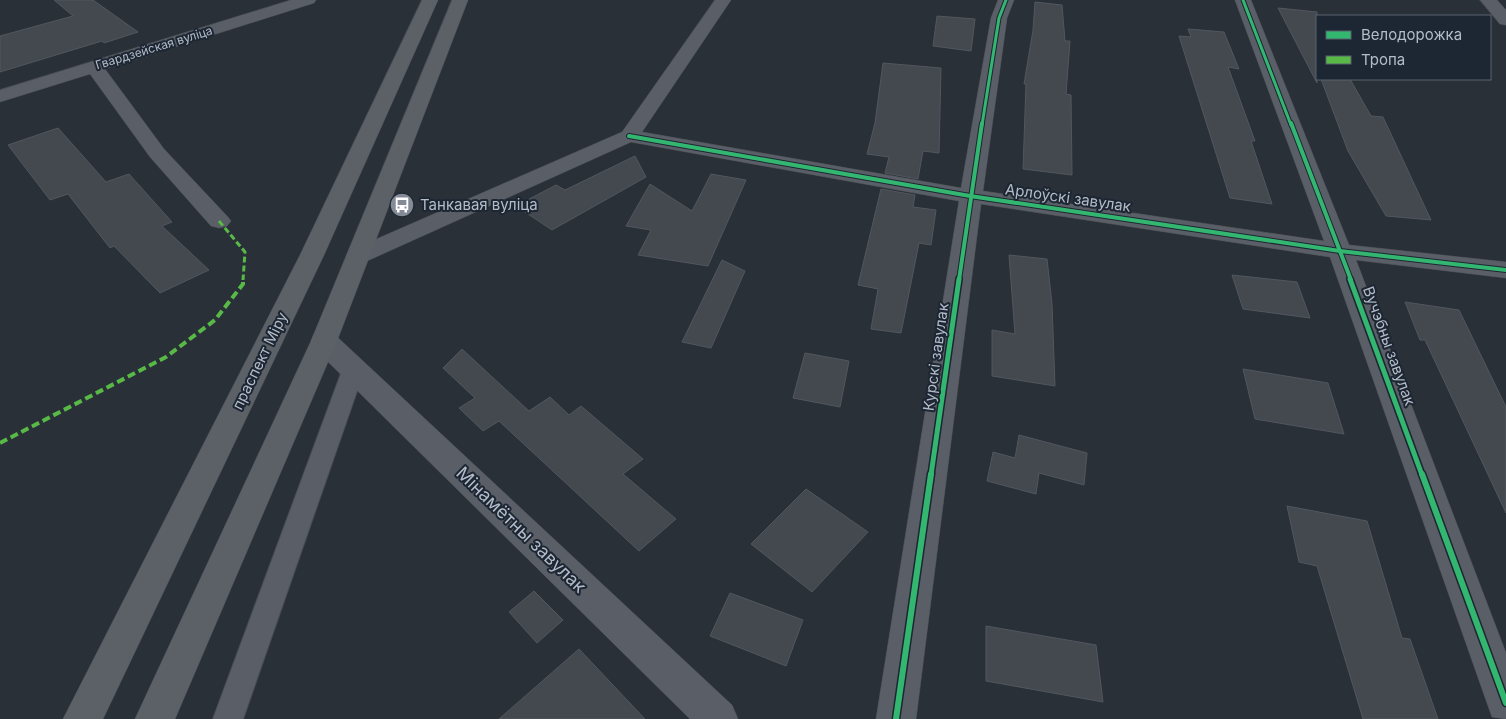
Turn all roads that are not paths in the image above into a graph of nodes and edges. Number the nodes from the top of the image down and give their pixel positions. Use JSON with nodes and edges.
{"nodes":[{"id":1,"x":308,"y":0,"type":"edge"},
{"id":2,"x":430,"y":0,"type":"edge"},
{"id":3,"x":460,"y":0,"type":"edge"},
{"id":4,"x":723,"y":0,"type":"edge"},
{"id":5,"x":1006,"y":0,"type":"edge"},
{"id":6,"x":1243,"y":0,"type":"edge"},
{"id":7,"x":1488,"y":0,"type":"edge"},
{"id":8,"x":1506,"y":20,"type":"edge"},
{"id":9,"x":94,"y":66,"type":"junction"},
{"id":10,"x":0,"y":96,"type":"edge"},
{"id":11,"x":629,"y":136,"type":"junction"},
{"id":12,"x":970,"y":196,"type":"junction"},
{"id":13,"x":220,"y":221,"type":"dead end"},
{"id":14,"x":1340,"y":251,"type":"junction"},
{"id":15,"x":358,"y":256,"type":"junction"},
{"id":16,"x":1506,"y":270,"type":"edge"},
{"id":17,"x":324,"y":341,"type":"junction"},
{"id":18,"x":354,"y":368,"type":"junction"},
{"id":19,"x":1506,"y":703,"type":"edge"},
{"id":20,"x":83,"y":719,"type":"edge"},
{"id":21,"x":155,"y":719,"type":"edge"},
{"id":22,"x":228,"y":719,"type":"edge"},
{"id":23,"x":718,"y":719,"type":"edge"},
{"id":24,"x":896,"y":719,"type":"edge"}],
"edges":[{"from":1,"to":9,"type":"street","name":"Гвардзейская вуліца"},
{"from":2,"to":20,"type":"main road","name":"праспект Міру"},
{"from":3,"to":15,"type":"main road"},
{"from":4,"to":11,"type":"street"},
{"from":5,"to":12,"type":"street","name":"Курскі завулак"},
{"from":6,"to":14,"type":"street","name":"Вучэбны завулак"},
{"from":7,"to":8,"type":"street"},
{"from":9,"to":10,"type":"street","name":"Гвардзейская вуліца"},
{"from":9,"to":13,"type":"street"},
{"from":11,"to":12,"type":"street","name":"Арлоўскі завулак"},
{"from":11,"to":15,"type":"street"},
{"from":12,"to":14,"type":"street","name":"Арлоўскі завулак"},
{"from":12,"to":24,"type":"street","name":"Курскі завулак"},
{"from":14,"to":16,"type":"street","name":"Арлоўскі завулак"},
{"from":14,"to":19,"type":"street","name":"Вучэбны завулак"},
{"from":15,"to":17,"type":"main road"},
{"from":17,"to":18,"type":"street","name":"Мінамётны завулак"},
{"from":17,"to":21,"type":"main road"},
{"from":18,"to":22,"type":"lane"},
{"from":18,"to":23,"type":"street","name":"Мінамётны завулак"}]}
